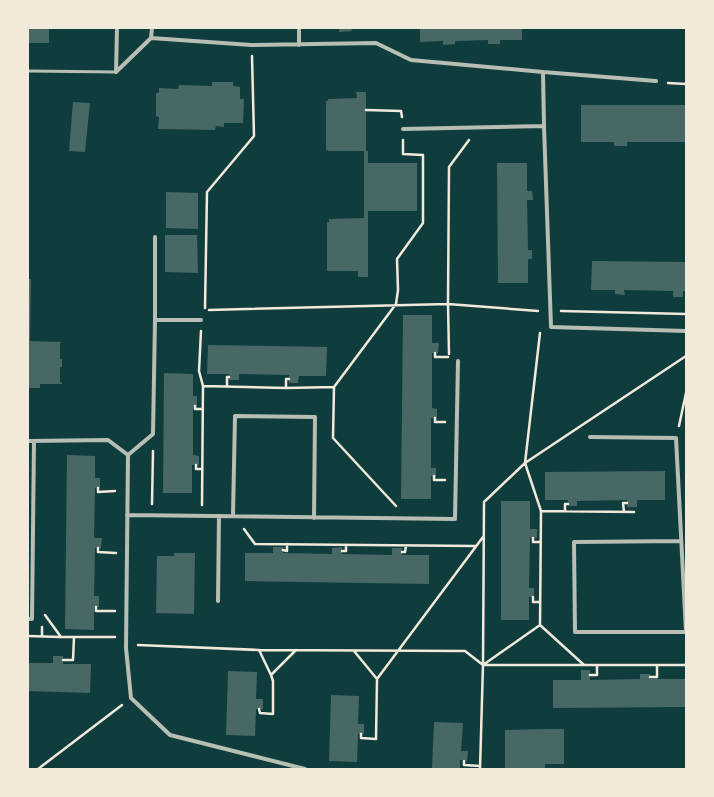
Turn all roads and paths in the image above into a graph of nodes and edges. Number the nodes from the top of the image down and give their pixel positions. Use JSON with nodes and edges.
{"nodes":[{"id":1,"x":117,"y":28,"type":"edge"},
{"id":2,"x":152,"y":28,"type":"edge"},
{"id":3,"x":299,"y":28,"type":"edge"},
{"id":4,"x":151,"y":38,"type":"junction"},
{"id":5,"x":251,"y":45,"type":"junction"},
{"id":6,"x":300,"y":45,"type":"junction"},
{"id":7,"x":28,"y":71,"type":"edge"},
{"id":8,"x":116,"y":72,"type":"junction"},
{"id":9,"x":543,"y":72,"type":"junction"},
{"id":10,"x":656,"y":81,"type":"joint"},
{"id":11,"x":686,"y":84,"type":"edge"},
{"id":12,"x":366,"y":110,"type":"dead end"},
{"id":13,"x":544,"y":126,"type":"junction"},
{"id":14,"x":402,"y":129,"type":"junction"},
{"id":15,"x":471,"y":138,"type":"dead end"},
{"id":16,"x":155,"y":237,"type":"dead end"},
{"id":17,"x":396,"y":304,"type":"junction"},
{"id":18,"x":448,"y":304,"type":"junction"},
{"id":19,"x":551,"y":311,"type":"junction"},
{"id":20,"x":686,"y":314,"type":"edge"},
{"id":21,"x":155,"y":320,"type":"junction"},
{"id":22,"x":201,"y":320,"type":"joint"},
{"id":23,"x":541,"y":326,"type":"dead end"},
{"id":24,"x":686,"y":331,"type":"edge"},
{"id":25,"x":686,"y":356,"type":"edge"},
{"id":26,"x":449,"y":357,"type":"dead end"},
{"id":27,"x":458,"y":361,"type":"dead end"},
{"id":28,"x":229,"y":377,"type":"dead end"},
{"id":29,"x":289,"y":379,"type":"dead end"},
{"id":30,"x":203,"y":386,"type":"junction"},
{"id":31,"x":226,"y":386,"type":"junction"},
{"id":32,"x":334,"y":387,"type":"junction"},
{"id":33,"x":286,"y":388,"type":"junction"},
{"id":34,"x":686,"y":393,"type":"edge"},
{"id":35,"x":195,"y":406,"type":"dead end"},
{"id":36,"x":203,"y":409,"type":"junction"},
{"id":37,"x":435,"y":418,"type":"dead end"},
{"id":38,"x":448,"y":422,"type":"dead end"},
{"id":39,"x":153,"y":434,"type":"junction"},
{"id":40,"x":590,"y":437,"type":"dead end"},
{"id":41,"x":676,"y":438,"type":"junction"},
{"id":42,"x":28,"y":441,"type":"edge"},
{"id":43,"x":34,"y":441,"type":"junction"},
{"id":44,"x":128,"y":455,"type":"junction"},
{"id":45,"x":525,"y":462,"type":"junction"},
{"id":46,"x":196,"y":465,"type":"dead end"},
{"id":47,"x":202,"y":469,"type":"junction"},
{"id":48,"x":434,"y":476,"type":"dead end"},
{"id":49,"x":447,"y":480,"type":"dead end"},
{"id":50,"x":116,"y":484,"type":"dead end"},
{"id":51,"x":98,"y":488,"type":"dead end"},
{"id":52,"x":627,"y":503,"type":"dead end"},
{"id":53,"x":568,"y":504,"type":"dead end"},
{"id":54,"x":159,"y":505,"type":"dead end"},
{"id":55,"x":195,"y":505,"type":"dead end"},
{"id":56,"x":399,"y":509,"type":"dead end"},
{"id":57,"x":541,"y":511,"type":"junction"},
{"id":58,"x":565,"y":511,"type":"junction"},
{"id":59,"x":624,"y":512,"type":"junction"},
{"id":60,"x":634,"y":512,"type":"dead end"},
{"id":61,"x":127,"y":515,"type":"junction"},
{"id":62,"x":219,"y":516,"type":"junction"},
{"id":63,"x":233,"y":516,"type":"junction"},
{"id":64,"x":314,"y":518,"type":"junction"},
{"id":65,"x":484,"y":536,"type":"junction"},
{"id":66,"x":533,"y":538,"type":"dead end"},
{"id":67,"x":681,"y":541,"type":"junction"},
{"id":68,"x":541,"y":542,"type":"junction"},
{"id":69,"x":287,"y":544,"type":"junction"},
{"id":70,"x":346,"y":545,"type":"junction"},
{"id":71,"x":406,"y":546,"type":"junction"},
{"id":72,"x":475,"y":546,"type":"junction"},
{"id":73,"x":98,"y":548,"type":"dead end"},
{"id":74,"x":283,"y":550,"type":"dead end"},
{"id":75,"x":342,"y":551,"type":"dead end"},
{"id":76,"x":402,"y":552,"type":"dead end"},
{"id":77,"x":30,"y":556,"type":"edge"},
{"id":78,"x":116,"y":560,"type":"dead end"},
{"id":79,"x":533,"y":597,"type":"dead end"},
{"id":80,"x":218,"y":601,"type":"dead end"},
{"id":81,"x":540,"y":602,"type":"junction"},
{"id":82,"x":96,"y":607,"type":"dead end"},
{"id":83,"x":42,"y":610,"type":"dead end"},
{"id":84,"x":118,"y":617,"type":"dead end"},
{"id":85,"x":28,"y":619,"type":"edge"},
{"id":86,"x":540,"y":625,"type":"junction"},
{"id":87,"x":686,"y":632,"type":"edge"},
{"id":88,"x":28,"y":636,"type":"edge"},
{"id":89,"x":60,"y":637,"type":"junction"},
{"id":90,"x":74,"y":637,"type":"junction"},
{"id":91,"x":118,"y":637,"type":"dead end"},
{"id":92,"x":126,"y":648,"type":"junction"},
{"id":93,"x":259,"y":650,"type":"junction"},
{"id":94,"x":296,"y":650,"type":"junction"},
{"id":95,"x":354,"y":651,"type":"junction"},
{"id":96,"x":398,"y":651,"type":"junction"},
{"id":97,"x":63,"y":660,"type":"dead end"},
{"id":98,"x":483,"y":665,"type":"junction"},
{"id":99,"x":584,"y":665,"type":"junction"},
{"id":100,"x":597,"y":665,"type":"junction"},
{"id":101,"x":657,"y":665,"type":"junction"},
{"id":102,"x":686,"y":665,"type":"edge"},
{"id":103,"x":271,"y":675,"type":"junction"},
{"id":104,"x":590,"y":675,"type":"dead end"},
{"id":105,"x":650,"y":677,"type":"dead end"},
{"id":106,"x":377,"y":679,"type":"junction"},
{"id":107,"x":131,"y":698,"type":"junction"},
{"id":108,"x":260,"y":709,"type":"dead end"},
{"id":109,"x":361,"y":734,"type":"dead end"},
{"id":110,"x":464,"y":760,"type":"dead end"},
{"id":111,"x":480,"y":767,"type":"edge"},
{"id":112,"x":38,"y":769,"type":"edge"},
{"id":113,"x":305,"y":769,"type":"edge"}],
"edges":[{"from":1,"to":8,"type":"street"},
{"from":2,"to":4,"type":"street"},
{"from":3,"to":6,"type":"street"},
{"from":4,"to":5,"type":"street"},
{"from":4,"to":8,"type":"street"},
{"from":5,"to":6,"type":"street"},
{"from":5,"to":17,"type":"path"},
{"from":6,"to":9,"type":"street"},
{"from":7,"to":8,"type":"lane"},
{"from":9,"to":10,"type":"street"},
{"from":9,"to":13,"type":"street"},
{"from":10,"to":11,"type":"path"},
{"from":12,"to":14,"type":"path"},
{"from":13,"to":14,"type":"street"},
{"from":13,"to":19,"type":"street"},
{"from":14,"to":17,"type":"path"},
{"from":15,"to":18,"type":"path"},
{"from":16,"to":21,"type":"street"},
{"from":17,"to":18,"type":"path"},
{"from":17,"to":32,"type":"path"},
{"from":18,"to":19,"type":"path"},
{"from":18,"to":26,"type":"path"},
{"from":19,"to":20,"type":"path"},
{"from":19,"to":24,"type":"street"},
{"from":21,"to":22,"type":"street"},
{"from":21,"to":39,"type":"street"},
{"from":22,"to":30,"type":"path"},
{"from":23,"to":45,"type":"path"},
{"from":25,"to":45,"type":"path"},
{"from":27,"to":64,"type":"street"},
{"from":28,"to":31,"type":"path"},
{"from":29,"to":33,"type":"path"},
{"from":30,"to":31,"type":"path"},
{"from":30,"to":36,"type":"path"},
{"from":31,"to":33,"type":"path"},
{"from":32,"to":33,"type":"path"},
{"from":32,"to":56,"type":"path"},
{"from":34,"to":41,"type":"path"},
{"from":35,"to":36,"type":"path"},
{"from":36,"to":47,"type":"path"},
{"from":37,"to":38,"type":"path"},
{"from":39,"to":44,"type":"street"},
{"from":39,"to":54,"type":"path"},
{"from":40,"to":41,"type":"street"},
{"from":41,"to":67,"type":"street"},
{"from":42,"to":43,"type":"street"},
{"from":43,"to":44,"type":"street"},
{"from":43,"to":77,"type":"street"},
{"from":44,"to":61,"type":"street"},
{"from":45,"to":57,"type":"path"},
{"from":45,"to":65,"type":"path"},
{"from":46,"to":47,"type":"path"},
{"from":47,"to":55,"type":"path"},
{"from":48,"to":49,"type":"path"},
{"from":50,"to":51,"type":"path"},
{"from":52,"to":59,"type":"path"},
{"from":53,"to":58,"type":"path"},
{"from":57,"to":58,"type":"path"},
{"from":57,"to":68,"type":"path"},
{"from":58,"to":59,"type":"path"},
{"from":59,"to":60,"type":"path"},
{"from":61,"to":62,"type":"street"},
{"from":61,"to":92,"type":"street"},
{"from":62,"to":63,"type":"street"},
{"from":62,"to":80,"type":"street"},
{"from":63,"to":64,"type":"street"},
{"from":63,"to":64,"type":"street"},
{"from":63,"to":69,"type":"path"},
{"from":65,"to":72,"type":"path"},
{"from":65,"to":98,"type":"path"},
{"from":66,"to":68,"type":"path"},
{"from":67,"to":87,"type":"street"},
{"from":67,"to":87,"type":"street"},
{"from":68,"to":81,"type":"path"},
{"from":69,"to":70,"type":"path"},
{"from":69,"to":74,"type":"path"},
{"from":70,"to":71,"type":"path"},
{"from":70,"to":75,"type":"path"},
{"from":71,"to":72,"type":"path"},
{"from":71,"to":76,"type":"path"},
{"from":72,"to":96,"type":"path"},
{"from":73,"to":78,"type":"path"},
{"from":77,"to":85,"type":"street"},
{"from":79,"to":81,"type":"path"},
{"from":81,"to":86,"type":"path"},
{"from":82,"to":84,"type":"path"},
{"from":83,"to":89,"type":"path"},
{"from":86,"to":98,"type":"path"},
{"from":86,"to":99,"type":"path"},
{"from":88,"to":89,"type":"path"},
{"from":89,"to":90,"type":"path"},
{"from":90,"to":91,"type":"path"},
{"from":90,"to":97,"type":"path"},
{"from":92,"to":93,"type":"path"},
{"from":92,"to":107,"type":"street"},
{"from":93,"to":94,"type":"path"},
{"from":93,"to":103,"type":"path"},
{"from":94,"to":95,"type":"path"},
{"from":94,"to":103,"type":"path"},
{"from":95,"to":96,"type":"path"},
{"from":95,"to":106,"type":"path"},
{"from":96,"to":98,"type":"path"},
{"from":96,"to":106,"type":"path"},
{"from":98,"to":99,"type":"path"},
{"from":98,"to":111,"type":"path"},
{"from":99,"to":100,"type":"path"},
{"from":100,"to":101,"type":"path"},
{"from":100,"to":104,"type":"path"},
{"from":101,"to":102,"type":"path"},
{"from":101,"to":105,"type":"path"},
{"from":103,"to":108,"type":"path"},
{"from":106,"to":109,"type":"path"},
{"from":107,"to":112,"type":"path"},
{"from":107,"to":113,"type":"street"},
{"from":110,"to":111,"type":"path"}]}
